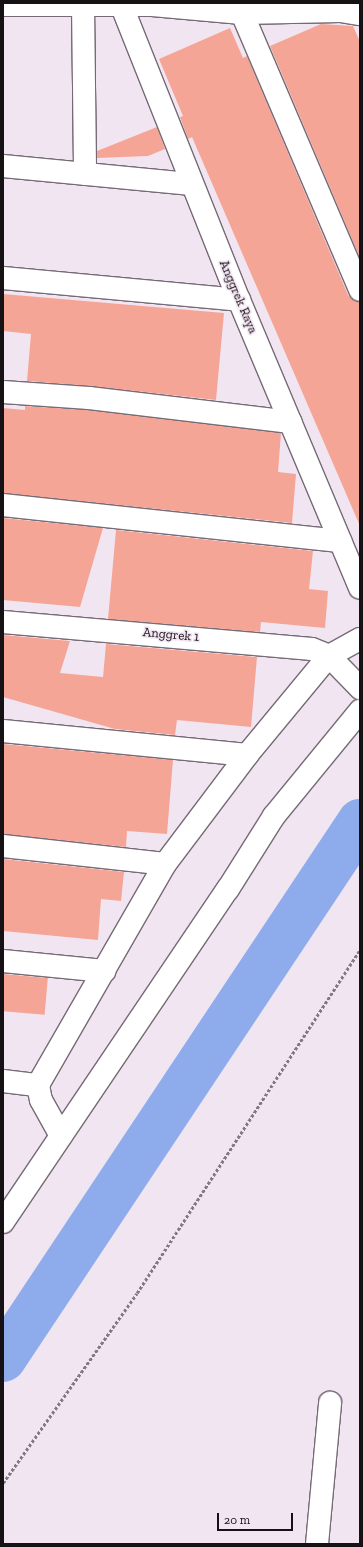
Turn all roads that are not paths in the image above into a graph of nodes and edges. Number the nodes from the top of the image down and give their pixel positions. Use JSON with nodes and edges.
{"nodes":[{"id":1,"x":83,"y":4,"type":"junction"},
{"id":2,"x":121,"y":4,"type":"junction"},
{"id":3,"x":3,"y":5,"type":"edge"},
{"id":4,"x":346,"y":9,"type":"edge"},
{"id":5,"x":242,"y":13,"type":"junction"},
{"id":6,"x":3,"y":166,"type":"edge"},
{"id":7,"x":85,"y":174,"type":"junction"},
{"id":8,"x":192,"y":184,"type":"junction"},
{"id":9,"x":3,"y":278,"type":"edge"},
{"id":10,"x":360,"y":290,"type":"edge"},
{"id":11,"x":238,"y":300,"type":"junction"},
{"id":12,"x":3,"y":392,"type":"edge"},
{"id":13,"x":291,"y":422,"type":"junction"},
{"id":14,"x":3,"y":506,"type":"edge"},
{"id":15,"x":340,"y":541,"type":"junction"},
{"id":16,"x":360,"y":588,"type":"edge"},
{"id":17,"x":3,"y":622,"type":"edge"},
{"id":18,"x":360,"y":639,"type":"edge"},
{"id":19,"x":332,"y":659,"type":"junction"},
{"id":20,"x":360,"y":688,"type":"edge"},
{"id":21,"x":360,"y":711,"type":"edge"},
{"id":22,"x":3,"y":731,"type":"edge"},
{"id":23,"x":247,"y":755,"type":"junction"},
{"id":24,"x":3,"y":846,"type":"edge"},
{"id":25,"x":165,"y":864,"type":"junction"},
{"id":26,"x":3,"y":961,"type":"edge"},
{"id":27,"x":105,"y":971,"type":"junction"},
{"id":28,"x":3,"y":1081,"type":"edge"},
{"id":29,"x":38,"y":1085,"type":"junction"},
{"id":30,"x":57,"y":1129,"type":"junction"},
{"id":31,"x":3,"y":1222,"type":"edge"},
{"id":32,"x":330,"y":1403,"type":"dead end"},
{"id":33,"x":317,"y":1544,"type":"edge"}],
"edges":[{"from":1,"to":2,"type":"street"},
{"from":1,"to":3,"type":"street"},
{"from":1,"to":7,"type":"street"},
{"from":2,"to":5,"type":"street"},
{"from":2,"to":8,"type":"street","name":"Anggrek Raya"},
{"from":4,"to":5,"type":"street"},
{"from":5,"to":10,"type":"street"},
{"from":6,"to":7,"type":"street"},
{"from":7,"to":8,"type":"street"},
{"from":8,"to":11,"type":"street","name":"Anggrek Raya"},
{"from":9,"to":11,"type":"street"},
{"from":11,"to":13,"type":"street","name":"Anggrek Raya"},
{"from":12,"to":13,"type":"street"},
{"from":13,"to":15,"type":"street","name":"Anggrek Raya"},
{"from":14,"to":15,"type":"street"},
{"from":15,"to":16,"type":"street","name":"Anggrek Raya"},
{"from":17,"to":19,"type":"street","name":"Anggrek 1"},
{"from":18,"to":19,"type":"street"},
{"from":19,"to":20,"type":"street"},
{"from":19,"to":23,"type":"street"},
{"from":21,"to":30,"type":"street"},
{"from":22,"to":23,"type":"street"},
{"from":23,"to":25,"type":"street"},
{"from":24,"to":25,"type":"street"},
{"from":25,"to":27,"type":"street"},
{"from":26,"to":27,"type":"street"},
{"from":27,"to":29,"type":"street"},
{"from":28,"to":29,"type":"street"},
{"from":29,"to":30,"type":"street"},
{"from":30,"to":31,"type":"street"},
{"from":32,"to":33,"type":"street"}]}
